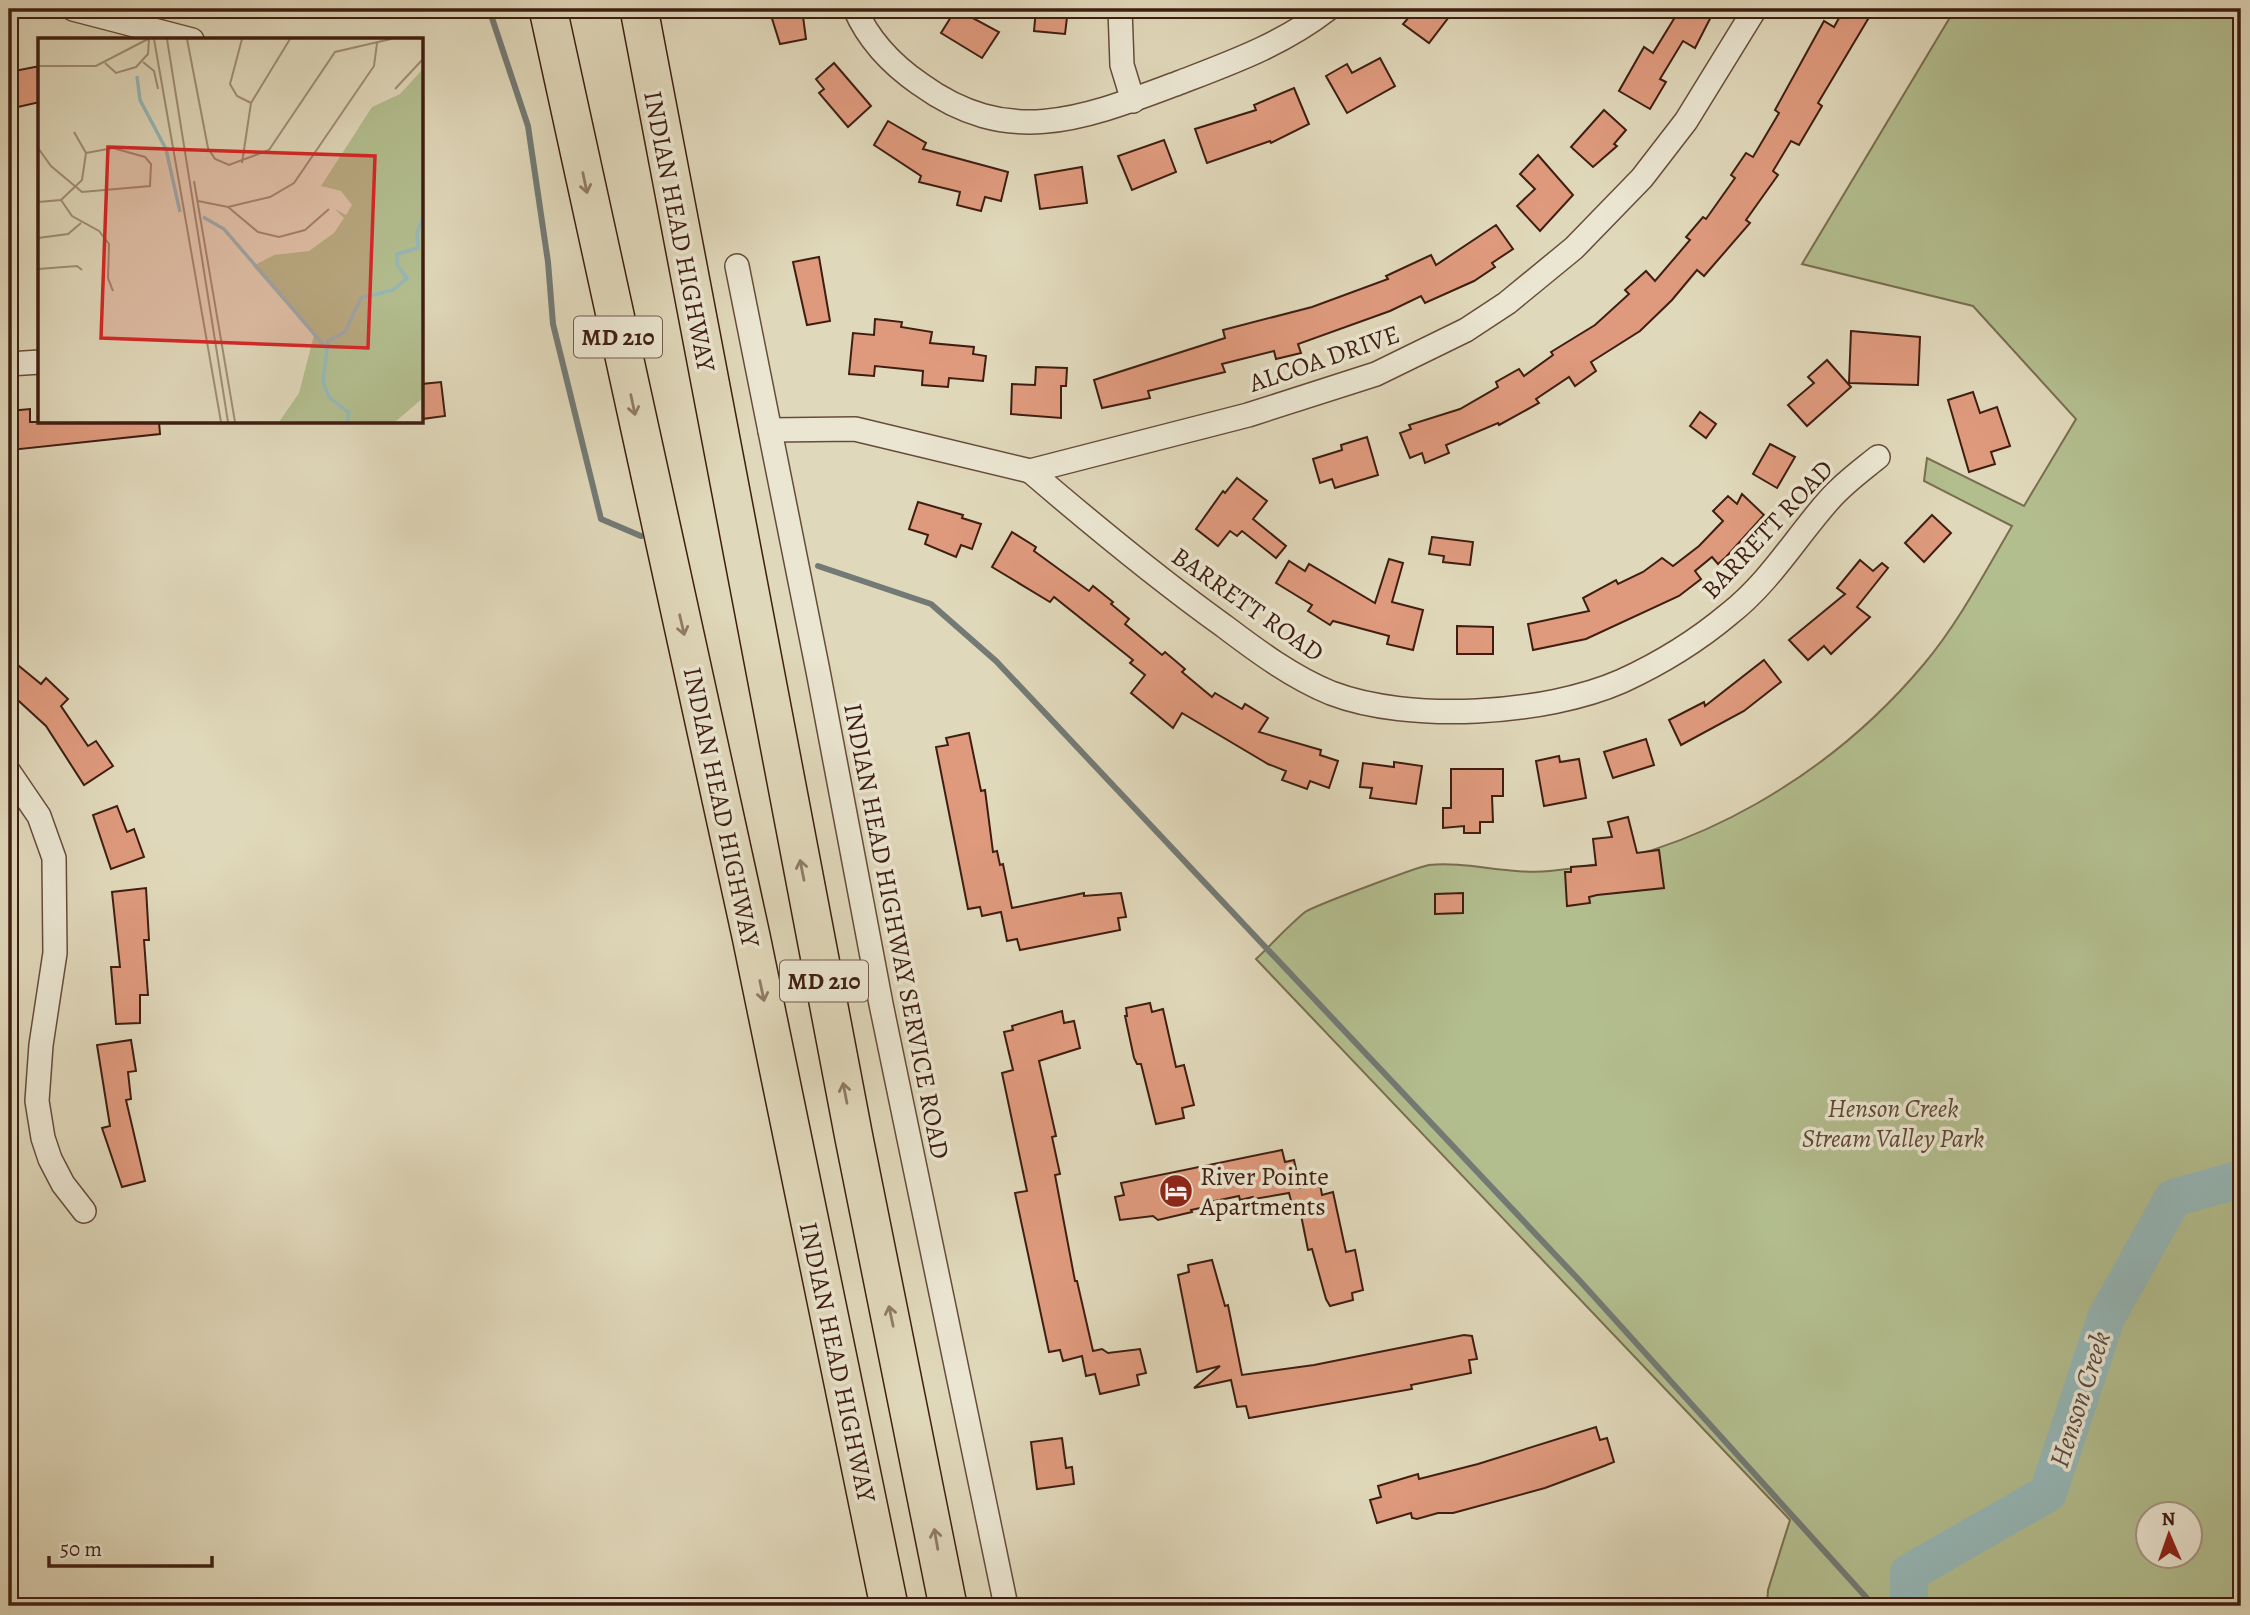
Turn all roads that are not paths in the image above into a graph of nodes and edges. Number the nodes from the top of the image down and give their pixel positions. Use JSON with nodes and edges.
{"nodes":[{"id":1,"x":73,"y":9,"type":"edge"},
{"id":2,"x":548,"y":9,"type":"edge"},
{"id":3,"x":564,"y":9,"type":"edge"},
{"id":4,"x":618,"y":9,"type":"edge"},
{"id":5,"x":639,"y":9,"type":"edge"},
{"id":6,"x":855,"y":9,"type":"edge"},
{"id":7,"x":1120,"y":9,"type":"edge"},
{"id":8,"x":1328,"y":9,"type":"edge"},
{"id":9,"x":1755,"y":9,"type":"edge"},
{"id":10,"x":184,"y":38,"type":"edge"},
{"id":11,"x":1133,"y":101,"type":"junction"},
{"id":12,"x":570,"y":116,"type":"junction"},
{"id":13,"x":737,"y":267,"type":"dead end"},
{"id":14,"x":703,"y":355,"type":"junction"},
{"id":15,"x":38,"y":362,"type":"edge"},
{"id":16,"x":9,"y":364,"type":"edge"},
{"id":17,"x":770,"y":430,"type":"junction"},
{"id":18,"x":1878,"y":457,"type":"dead end"},
{"id":19,"x":1030,"y":471,"type":"junction"},
{"id":20,"x":9,"y":772,"type":"edge"},
{"id":21,"x":84,"y":1211,"type":"dead end"},
{"id":22,"x":889,"y":1606,"type":"edge"},
{"id":23,"x":948,"y":1606,"type":"edge"},
{"id":24,"x":1006,"y":1606,"type":"edge"}],
"edges":[{"from":1,"to":10,"type":"street"},
{"from":2,"to":12,"type":"highway","name":"INDIAN HEAD HIGHWAY","number":"MD 210"},
{"from":3,"to":12,"type":"highway"},
{"from":4,"to":14,"type":"highway"},
{"from":5,"to":14,"type":"highway","name":"INDIAN HEAD HIGHWAY","number":"MD 210"},
{"from":6,"to":11,"type":"street"},
{"from":7,"to":11,"type":"street"},
{"from":8,"to":11,"type":"street"},
{"from":9,"to":19,"type":"street","name":"ALCOA DRIVE"},
{"from":12,"to":22,"type":"highway","name":"INDIAN HEAD HIGHWAY","number":"MD 210","one_way":true},
{"from":13,"to":17,"type":"street","name":"INDIAN HEAD HIGHWAY SERVICE ROAD"},
{"from":23,"to":14,"type":"highway","name":"INDIAN HEAD HIGHWAY","number":"MD 210","one_way":true},
{"from":15,"to":16,"type":"street"},
{"from":17,"to":19,"type":"street","name":"ALCOA DRIVE"},
{"from":17,"to":24,"type":"street","name":"INDIAN HEAD HIGHWAY SERVICE ROAD"},
{"from":18,"to":19,"type":"street","name":"BARRETT ROAD"},
{"from":20,"to":21,"type":"street"}]}
